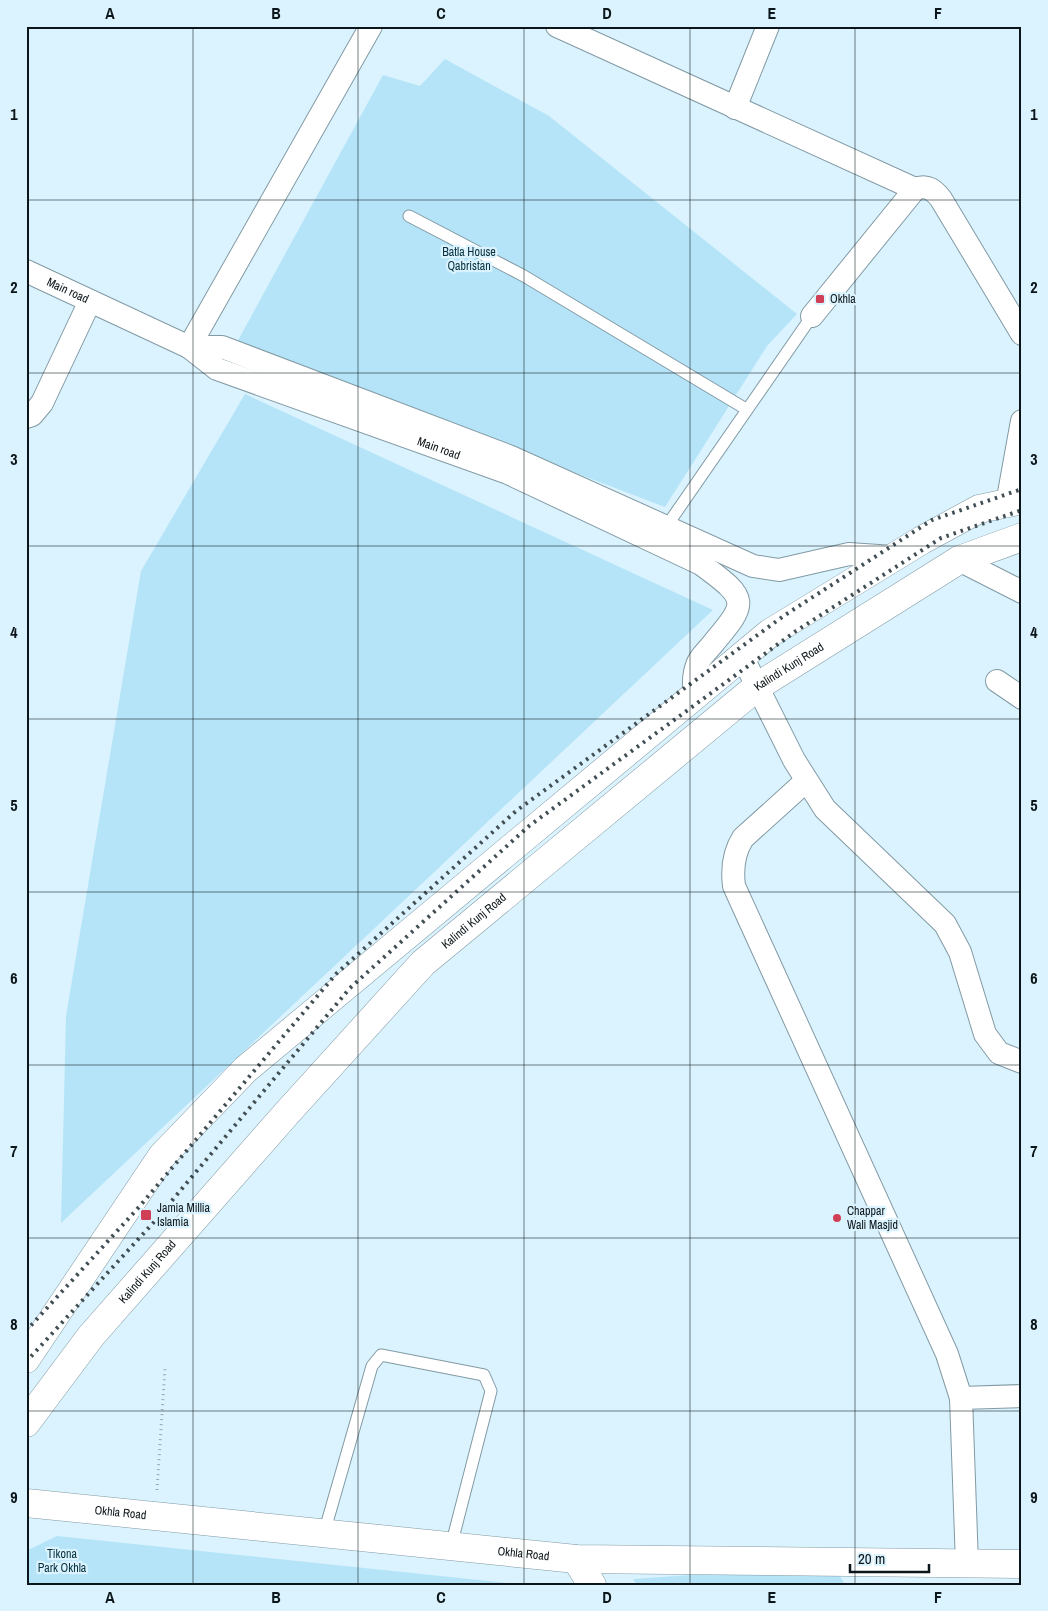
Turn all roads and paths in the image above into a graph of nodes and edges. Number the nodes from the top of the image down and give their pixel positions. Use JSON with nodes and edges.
{"nodes":[{"id":1,"x":371,"y":26,"type":"edge"},
{"id":2,"x":557,"y":26,"type":"edge"},
{"id":3,"x":768,"y":26,"type":"edge"},
{"id":4,"x":736,"y":108,"type":"junction"},
{"id":5,"x":915,"y":189,"type":"junction"},
{"id":6,"x":409,"y":216,"type":"dead end"},
{"id":7,"x":26,"y":271,"type":"edge"},
{"id":8,"x":90,"y":301,"type":"junction"},
{"id":9,"x":812,"y":316,"type":"joint"},
{"id":10,"x":1022,"y":334,"type":"edge"},
{"id":11,"x":189,"y":347,"type":"junction"},
{"id":12,"x":746,"y":410,"type":"junction"},
{"id":13,"x":26,"y":417,"type":"edge"},
{"id":14,"x":1022,"y":421,"type":"edge"},
{"id":15,"x":1015,"y":502,"type":"edge"},
{"id":16,"x":666,"y":527,"type":"junction"},
{"id":17,"x":1022,"y":537,"type":"edge"},
{"id":18,"x":893,"y":558,"type":"junction"},
{"id":19,"x":958,"y":560,"type":"junction"},
{"id":20,"x":1022,"y":592,"type":"edge"},
{"id":21,"x":742,"y":656,"type":"junction"},
{"id":22,"x":997,"y":681,"type":"dead end"},
{"id":23,"x":758,"y":686,"type":"junction"},
{"id":24,"x":694,"y":696,"type":"junction"},
{"id":25,"x":1022,"y":698,"type":"edge"},
{"id":26,"x":806,"y":781,"type":"junction"},
{"id":27,"x":1022,"y":1062,"type":"edge"},
{"id":28,"x":26,"y":1359,"type":"edge"},
{"id":29,"x":165,"y":1368,"type":"dead end"},
{"id":30,"x":1022,"y":1396,"type":"edge"},
{"id":31,"x":962,"y":1398,"type":"junction"},
{"id":32,"x":26,"y":1424,"type":"edge"},
{"id":33,"x":26,"y":1503,"type":"edge"},
{"id":34,"x":155,"y":1516,"type":"junction"},
{"id":35,"x":324,"y":1533,"type":"junction"},
{"id":36,"x":451,"y":1546,"type":"junction"},
{"id":37,"x":576,"y":1559,"type":"junction"},
{"id":38,"x":897,"y":1564,"type":"junction"},
{"id":39,"x":967,"y":1564,"type":"junction"},
{"id":40,"x":1022,"y":1564,"type":"edge"},
{"id":41,"x":592,"y":1585,"type":"edge"},
{"id":42,"x":876,"y":1585,"type":"edge"}],
"edges":[{"from":1,"to":11,"type":"street"},
{"from":2,"to":4,"type":"street"},
{"from":3,"to":4,"type":"street"},
{"from":4,"to":5,"type":"street"},
{"from":5,"to":9,"type":"street"},
{"from":5,"to":10,"type":"street"},
{"from":6,"to":12,"type":"lane"},
{"from":7,"to":8,"type":"street","name":"Main road"},
{"from":8,"to":11,"type":"street","name":"Main road"},
{"from":8,"to":13,"type":"street"},
{"from":9,"to":12,"type":"lane"},
{"from":11,"to":16,"type":"street"},
{"from":11,"to":24,"type":"street","name":"Main road"},
{"from":12,"to":16,"type":"lane"},
{"from":14,"to":15,"type":"street"},
{"from":15,"to":18,"type":"main road"},
{"from":16,"to":18,"type":"street"},
{"from":17,"to":19,"type":"main road","name":"Kalindi Kunj Road"},
{"from":18,"to":21,"type":"main road"},
{"from":19,"to":20,"type":"street"},
{"from":19,"to":23,"type":"main road","name":"Kalindi Kunj Road"},
{"from":21,"to":23,"type":"street"},
{"from":21,"to":24,"type":"main road"},
{"from":22,"to":25,"type":"street"},
{"from":23,"to":26,"type":"street"},
{"from":23,"to":32,"type":"main road","name":"Kalindi Kunj Road"},
{"from":24,"to":28,"type":"main road"},
{"from":26,"to":27,"type":"street"},
{"from":26,"to":31,"type":"street"},
{"from":29,"to":34,"type":"path"},
{"from":30,"to":31,"type":"street"},
{"from":31,"to":39,"type":"street"},
{"from":33,"to":34,"type":"main road","name":"Okhla Road"},
{"from":34,"to":35,"type":"main road","name":"Okhla Road"},
{"from":35,"to":36,"type":"main road","name":"Okhla Road"},
{"from":35,"to":36,"type":"lane"},
{"from":36,"to":37,"type":"main road","name":"Okhla Road"},
{"from":37,"to":38,"type":"main road","name":"Okhla Road"},
{"from":37,"to":41,"type":"main road"},
{"from":38,"to":39,"type":"main road","name":"Okhla Road"},
{"from":38,"to":42,"type":"main road"},
{"from":39,"to":40,"type":"main road","name":"Okhla Road"}]}
